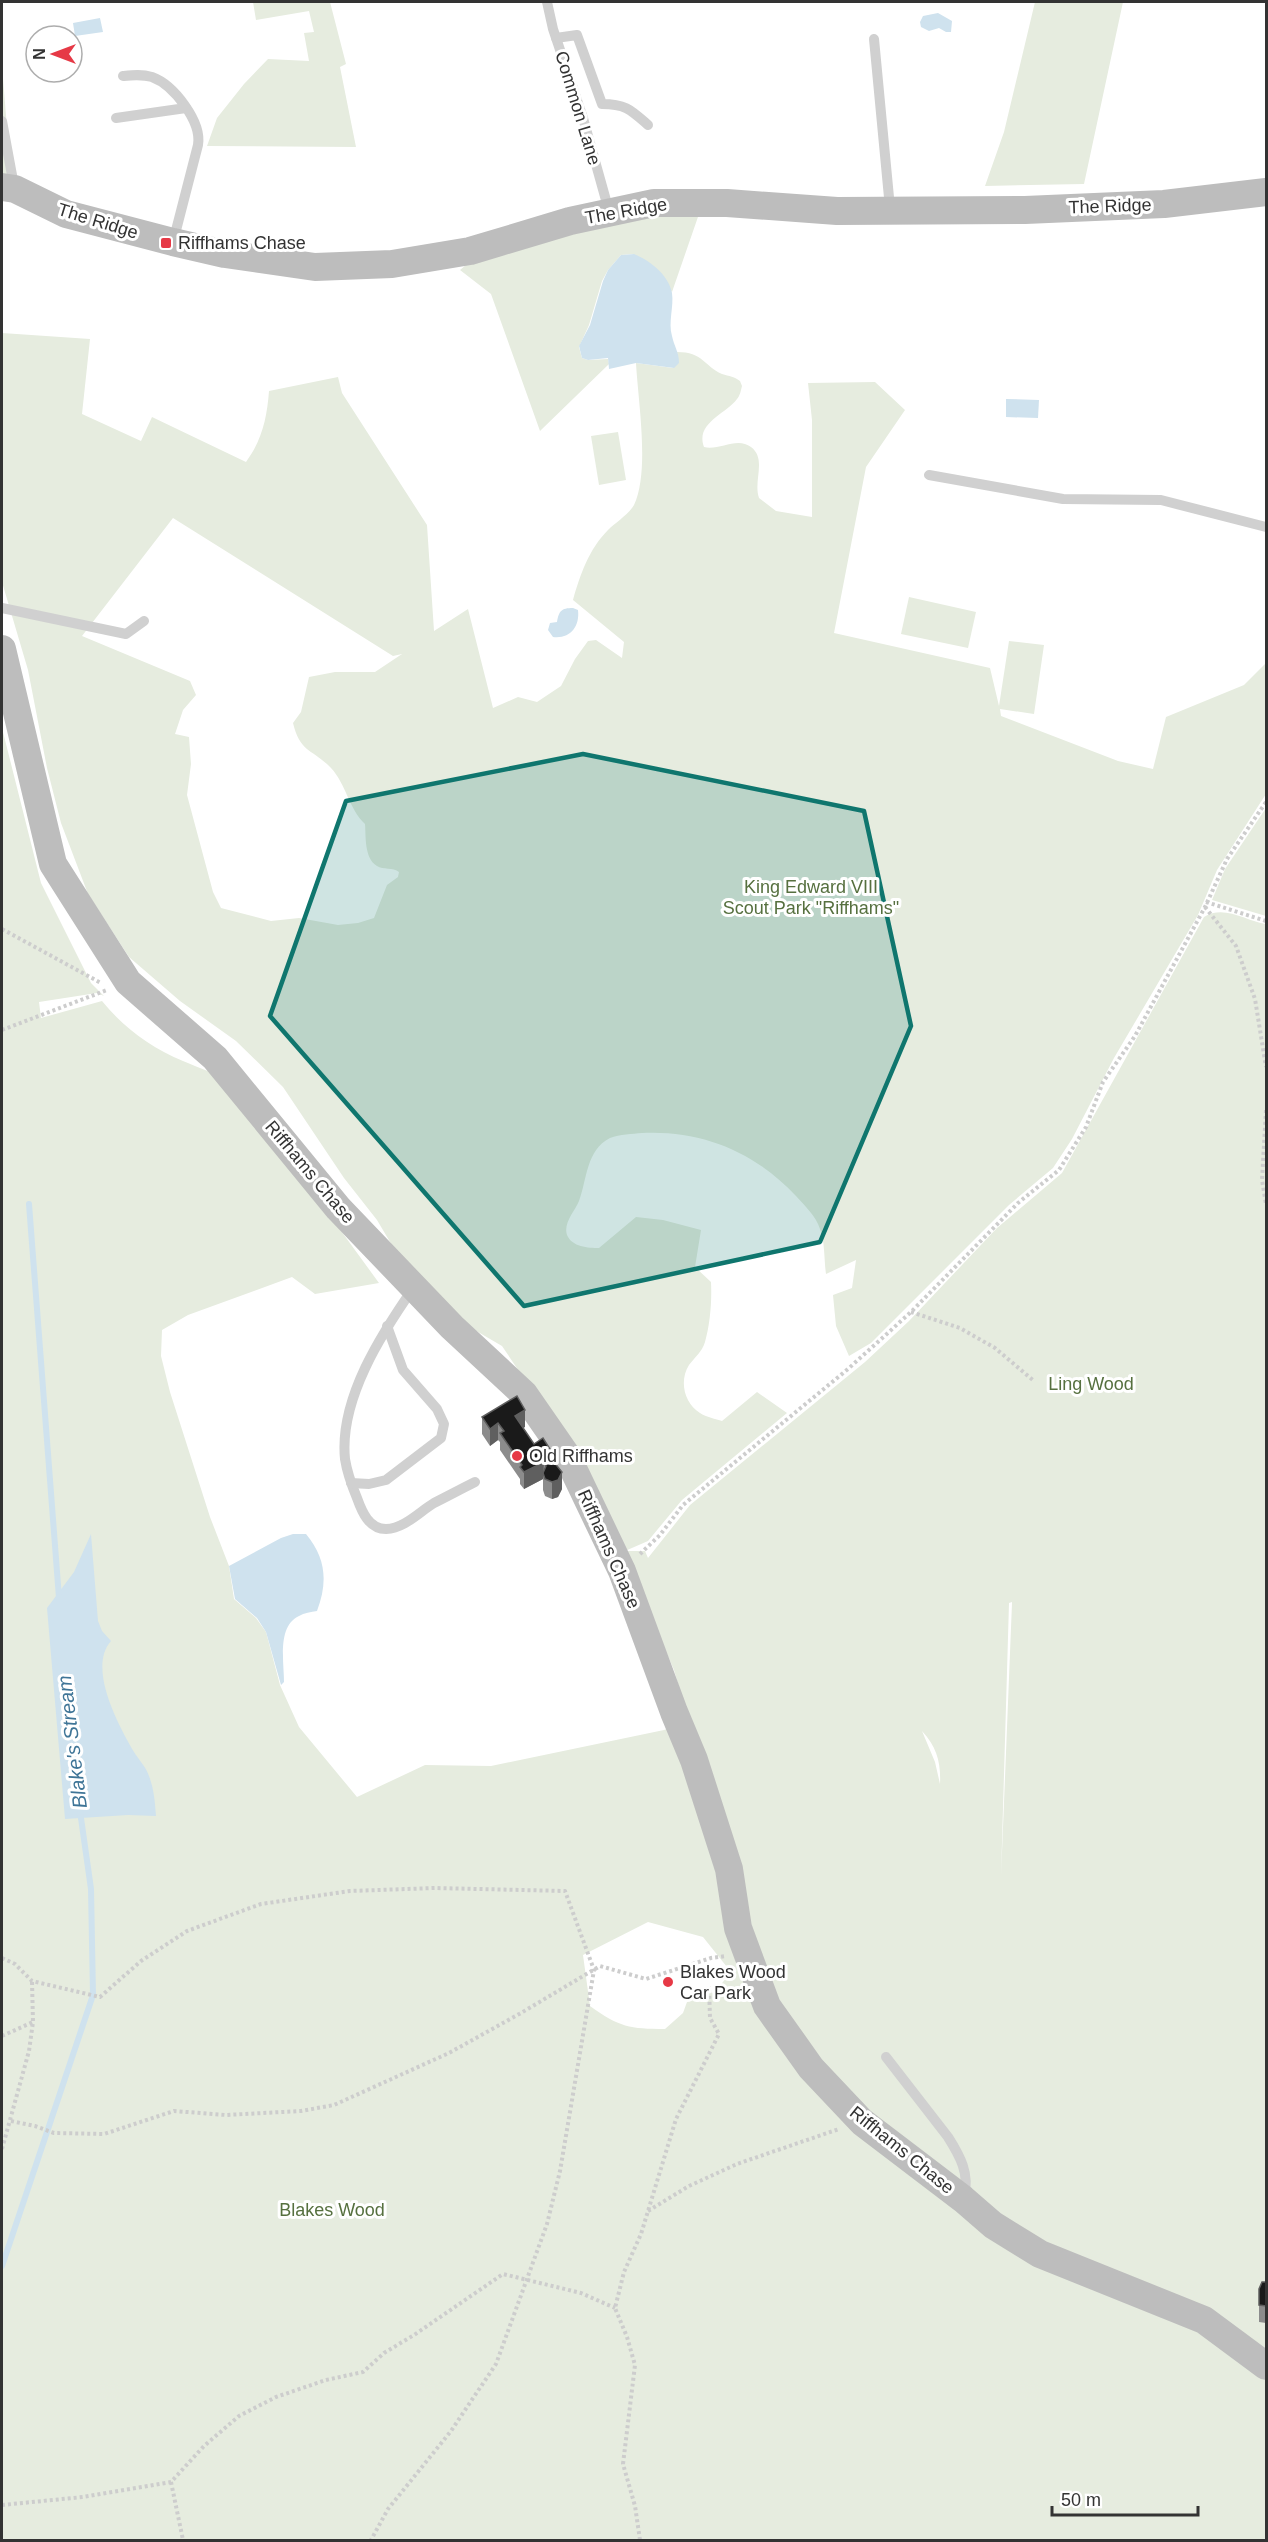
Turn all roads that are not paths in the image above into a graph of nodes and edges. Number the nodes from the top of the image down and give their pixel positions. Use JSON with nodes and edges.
{"nodes":[{"id":1,"x":547,"y":2,"type":"edge"},
{"id":2,"x":556,"y":38,"type":"junction"},
{"id":3,"x":874,"y":39,"type":"dead end"},
{"id":4,"x":123,"y":76,"type":"dead end"},
{"id":5,"x":186,"y":108,"type":"junction"},
{"id":6,"x":116,"y":118,"type":"dead end"},
{"id":7,"x":2,"y":121,"type":"edge"},
{"id":8,"x":648,"y":125,"type":"dead end"},
{"id":9,"x":8,"y":188,"type":"edge"},
{"id":10,"x":1266,"y":192,"type":"edge"},
{"id":11,"x":890,"y":212,"type":"junction"},
{"id":12,"x":610,"y":214,"type":"junction"},
{"id":13,"x":173,"y":242,"type":"junction"},
{"id":14,"x":929,"y":475,"type":"dead end"},
{"id":15,"x":1266,"y":527,"type":"edge"},
{"id":16,"x":2,"y":608,"type":"edge"},
{"id":17,"x":144,"y":621,"type":"dead end"},
{"id":18,"x":2,"y":649,"type":"edge"},
{"id":19,"x":414,"y":1287,"type":"junction"},
{"id":20,"x":387,"y":1326,"type":"junction"},
{"id":21,"x":475,"y":1482,"type":"dead end"},
{"id":22,"x":351,"y":1483,"type":"junction"},
{"id":23,"x":886,"y":2057,"type":"dead end"},
{"id":24,"x":963,"y":2199,"type":"junction"},
{"id":25,"x":1266,"y":2366,"type":"edge"}],
"edges":[{"from":1,"to":2,"type":"lane","name":"Common Lane"},
{"from":2,"to":8,"type":"lane"},
{"from":2,"to":12,"type":"lane","name":"Common Lane"},
{"from":3,"to":11,"type":"lane"},
{"from":4,"to":5,"type":"lane"},
{"from":5,"to":6,"type":"lane"},
{"from":5,"to":13,"type":"lane"},
{"from":7,"to":9,"type":"lane"},
{"from":9,"to":13,"type":"street","name":"The Ridge"},
{"from":10,"to":11,"type":"street","name":"The Ridge"},
{"from":11,"to":12,"type":"street","name":"The Ridge"},
{"from":12,"to":13,"type":"street","name":"The Ridge"},
{"from":14,"to":15,"type":"lane"},
{"from":16,"to":17,"type":"lane"},
{"from":18,"to":19,"type":"street","name":"Riffhams Chase"},
{"from":19,"to":20,"type":"lane"},
{"from":19,"to":24,"type":"street","name":"Riffhams Chase"},
{"from":20,"to":22,"type":"lane"},
{"from":20,"to":22,"type":"lane"},
{"from":21,"to":22,"type":"lane"},
{"from":23,"to":24,"type":"lane"},
{"from":24,"to":25,"type":"street","name":"Riffhams Chase"}]}
